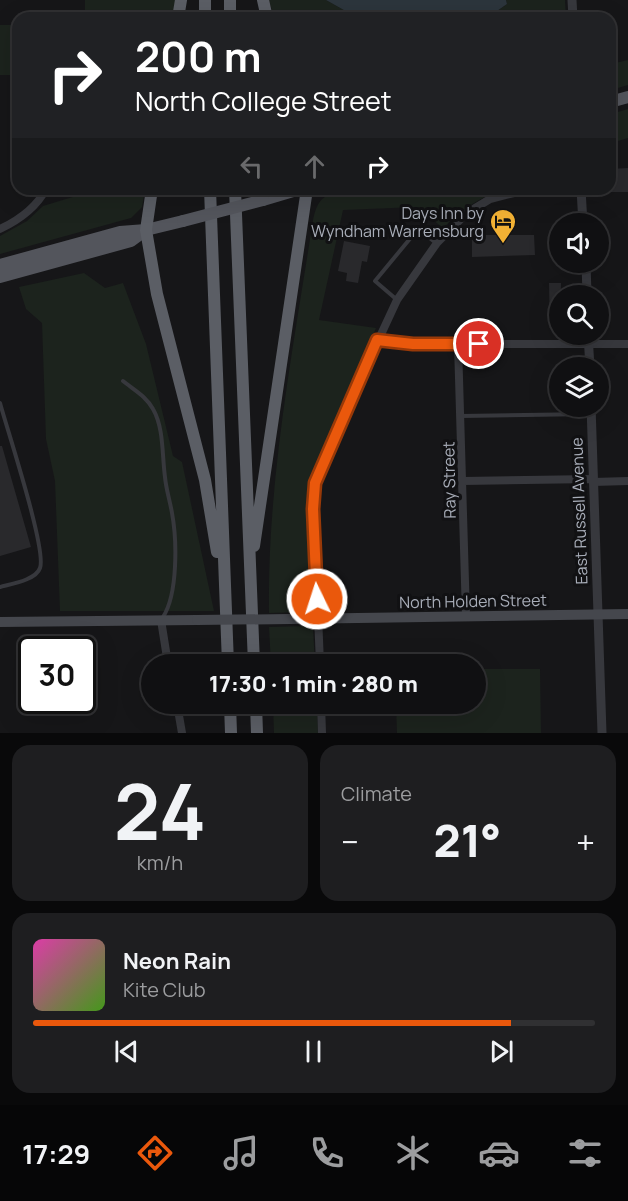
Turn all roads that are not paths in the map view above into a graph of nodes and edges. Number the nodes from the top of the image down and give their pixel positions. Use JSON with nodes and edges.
{"nodes":[{"id":1,"x":42,"y":195,"type":"edge"},
{"id":2,"x":151,"y":195,"type":"edge"},
{"id":3,"x":210,"y":195,"type":"edge"},
{"id":4,"x":235,"y":195,"type":"edge"},
{"id":5,"x":280,"y":195,"type":"edge"},
{"id":6,"x":306,"y":195,"type":"edge"},
{"id":7,"x":506,"y":195,"type":"edge"},
{"id":8,"x":582,"y":195,"type":"edge"},
{"id":9,"x":583,"y":213,"type":"edge"},
{"id":10,"x":0,"y":229,"type":"edge"},
{"id":11,"x":146,"y":230,"type":"junction"},
{"id":12,"x":437,"y":243,"type":"junction"},
{"id":13,"x":0,"y":265,"type":"edge"},
{"id":14,"x":0,"y":278,"type":"edge"},
{"id":15,"x":397,"y":300,"type":"junction"},
{"id":16,"x":377,"y":340,"type":"junction"},
{"id":17,"x":549,"y":341,"type":"edge"},
{"id":18,"x":609,"y":342,"type":"edge"},
{"id":19,"x":458,"y":344,"type":"junction"},
{"id":20,"x":628,"y":344,"type":"edge"},
{"id":21,"x":123,"y":381,"type":"dead end"},
{"id":22,"x":0,"y":403,"type":"edge"},
{"id":23,"x":549,"y":412,"type":"edge"},
{"id":24,"x":461,"y":416,"type":"junction"},
{"id":25,"x":591,"y":417,"type":"edge"},
{"id":26,"x":3,"y":425,"type":"edge"},
{"id":27,"x":593,"y":480,"type":"junction"},
{"id":28,"x":463,"y":481,"type":"junction"},
{"id":29,"x":628,"y":481,"type":"edge"},
{"id":30,"x":249,"y":574,"type":"junction"},
{"id":31,"x":0,"y":587,"type":"edge"},
{"id":32,"x":225,"y":603,"type":"junction"},
{"id":33,"x":628,"y":614,"type":"edge"},
{"id":34,"x":598,"y":615,"type":"junction"},
{"id":35,"x":466,"y":616,"type":"junction"},
{"id":36,"x":319,"y":618,"type":"junction"},
{"id":37,"x":161,"y":620,"type":"junction"},
{"id":38,"x":0,"y":622,"type":"edge"},
{"id":39,"x":166,"y":654,"type":"edge"},
{"id":40,"x":228,"y":654,"type":"edge"},
{"id":41,"x":253,"y":654,"type":"edge"},
{"id":42,"x":320,"y":654,"type":"edge"},
{"id":43,"x":179,"y":714,"type":"edge"},
{"id":44,"x":230,"y":714,"type":"edge"},
{"id":45,"x":256,"y":714,"type":"edge"},
{"id":46,"x":321,"y":714,"type":"edge"},
{"id":47,"x":182,"y":733,"type":"edge"},
{"id":48,"x":231,"y":733,"type":"edge"},
{"id":49,"x":257,"y":733,"type":"edge"},
{"id":50,"x":322,"y":733,"type":"edge"},
{"id":51,"x":602,"y":733,"type":"edge"}],
"edges":[{"from":1,"to":10,"type":"street"},
{"from":2,"to":11,"type":"highway"},
{"from":3,"to":32,"type":"highway"},
{"from":4,"to":30,"type":"highway"},
{"from":5,"to":11,"type":"main road","bridge":true},
{"from":6,"to":30,"type":"highway"},
{"from":7,"to":12,"type":"street"},
{"from":8,"to":9,"type":"street"},
{"from":11,"to":13,"type":"main road"},
{"from":11,"to":14,"type":"main road"},
{"from":11,"to":32,"type":"highway"},
{"from":12,"to":15,"type":"street"},
{"from":12,"to":15,"type":"lane"},
{"from":15,"to":16,"type":"street"},
{"from":16,"to":19,"type":"street"},
{"from":16,"to":36,"type":"street"},
{"from":17,"to":19,"type":"street"},
{"from":18,"to":20,"type":"street"},
{"from":19,"to":24,"type":"street","name":"Ray Street"},
{"from":21,"to":37,"type":"lane"},
{"from":22,"to":26,"type":"lane"},
{"from":23,"to":24,"type":"lane"},
{"from":24,"to":28,"type":"street","name":"Ray Street"},
{"from":25,"to":27,"type":"street","name":"East Russell Avenue"},
{"from":26,"to":31,"type":"lane"},
{"from":27,"to":28,"type":"street"},
{"from":27,"to":29,"type":"street"},
{"from":27,"to":34,"type":"street","name":"East Russell Avenue"},
{"from":28,"to":35,"type":"street","name":"Ray Street"},
{"from":30,"to":41,"type":"highway"},
{"from":32,"to":40,"type":"highway"},
{"from":33,"to":34,"type":"main road","name":"North Holden Street"},
{"from":34,"to":35,"type":"main road","name":"North Holden Street"},
{"from":34,"to":51,"type":"street","name":"East Russell Avenue"},
{"from":35,"to":36,"type":"main road","name":"North Holden Street"},
{"from":36,"to":37,"type":"main road","name":"North Holden Street","bridge":true},
{"from":36,"to":42,"type":"street"},
{"from":37,"to":38,"type":"main road"},
{"from":37,"to":39,"type":"street"},
{"from":43,"to":47,"type":"street"},
{"from":44,"to":48,"type":"highway"},
{"from":45,"to":49,"type":"highway"},
{"from":46,"to":50,"type":"street"}]}
